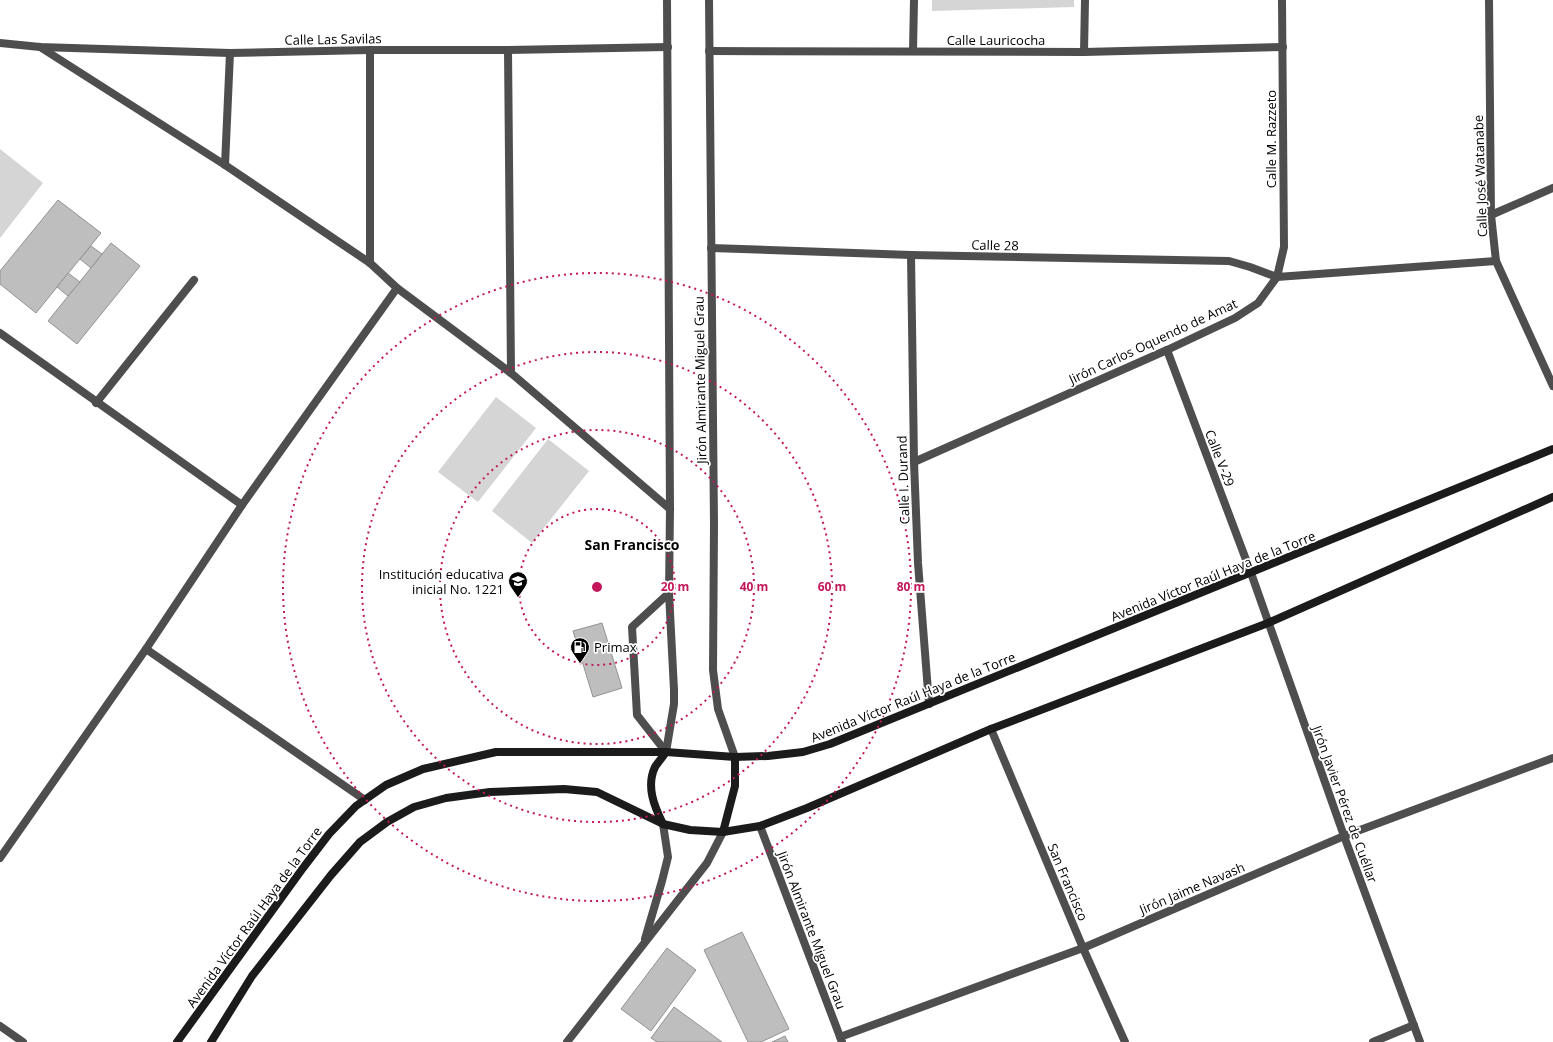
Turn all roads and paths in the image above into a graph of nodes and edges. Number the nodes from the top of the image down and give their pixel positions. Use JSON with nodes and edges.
{"nodes":[{"id":1,"x":667,"y":0,"type":"edge"},
{"id":2,"x":709,"y":0,"type":"edge"},
{"id":3,"x":914,"y":0,"type":"edge"},
{"id":4,"x":1085,"y":0,"type":"edge"},
{"id":5,"x":1282,"y":0,"type":"edge"},
{"id":6,"x":1489,"y":0,"type":"edge"},
{"id":7,"x":0,"y":44,"type":"edge"},
{"id":8,"x":40,"y":46,"type":"junction"},
{"id":9,"x":668,"y":47,"type":"junction"},
{"id":10,"x":1283,"y":47,"type":"junction"},
{"id":11,"x":370,"y":50,"type":"junction"},
{"id":12,"x":508,"y":50,"type":"junction"},
{"id":13,"x":709,"y":51,"type":"junction"},
{"id":14,"x":914,"y":52,"type":"junction"},
{"id":15,"x":1084,"y":52,"type":"junction"},
{"id":16,"x":230,"y":53,"type":"junction"},
{"id":17,"x":225,"y":165,"type":"junction"},
{"id":18,"x":1553,"y":188,"type":"edge"},
{"id":19,"x":1491,"y":215,"type":"junction"},
{"id":20,"x":711,"y":248,"type":"junction"},
{"id":21,"x":910,"y":255,"type":"junction"},
{"id":22,"x":1496,"y":261,"type":"junction"},
{"id":23,"x":370,"y":264,"type":"junction"},
{"id":24,"x":1276,"y":277,"type":"junction"},
{"id":25,"x":194,"y":280,"type":"dead end"},
{"id":26,"x":398,"y":288,"type":"junction"},
{"id":27,"x":0,"y":333,"type":"edge"},
{"id":28,"x":1167,"y":350,"type":"junction"},
{"id":29,"x":511,"y":373,"type":"junction"},
{"id":30,"x":1553,"y":386,"type":"edge"},
{"id":31,"x":96,"y":403,"type":"junction"},
{"id":32,"x":1553,"y":449,"type":"edge"},
{"id":33,"x":914,"y":462,"type":"junction"},
{"id":34,"x":1553,"y":497,"type":"edge"},
{"id":35,"x":242,"y":505,"type":"junction"},
{"id":36,"x":670,"y":509,"type":"junction"},
{"id":37,"x":1251,"y":573,"type":"junction"},
{"id":38,"x":669,"y":593,"type":"junction"},
{"id":39,"x":1268,"y":623,"type":"junction"},
{"id":40,"x":146,"y":649,"type":"junction"},
{"id":41,"x":929,"y":704,"type":"junction"},
{"id":42,"x":991,"y":729,"type":"junction"},
{"id":43,"x":666,"y":752,"type":"junction"},
{"id":44,"x":735,"y":757,"type":"junction"},
{"id":45,"x":1553,"y":758,"type":"edge"},
{"id":46,"x":365,"y":800,"type":"junction"},
{"id":47,"x":663,"y":824,"type":"junction"},
{"id":48,"x":760,"y":826,"type":"junction"},
{"id":49,"x":723,"y":832,"type":"junction"},
{"id":50,"x":1344,"y":836,"type":"junction"},
{"id":51,"x":0,"y":858,"type":"edge"},
{"id":52,"x":643,"y":943,"type":"junction"},
{"id":53,"x":1083,"y":948,"type":"junction"},
{"id":54,"x":1414,"y":1025,"type":"junction"},
{"id":55,"x":0,"y":1026,"type":"edge"},
{"id":56,"x":841,"y":1039,"type":"edge"},
{"id":57,"x":23,"y":1042,"type":"edge"},
{"id":58,"x":177,"y":1042,"type":"edge"},
{"id":59,"x":211,"y":1042,"type":"edge"},
{"id":60,"x":567,"y":1042,"type":"edge"},
{"id":61,"x":1126,"y":1042,"type":"edge"},
{"id":62,"x":1373,"y":1042,"type":"edge"},
{"id":63,"x":1420,"y":1042,"type":"edge"}],
"edges":[{"from":1,"to":9,"type":"street"},
{"from":2,"to":13,"type":"street","name":"Jirón Almirante Miguel Grau"},
{"from":3,"to":14,"type":"street"},
{"from":4,"to":15,"type":"street"},
{"from":5,"to":10,"type":"street","name":"Calle M. Razzeto"},
{"from":6,"to":19,"type":"street","name":"Calle José Watanabe"},
{"from":7,"to":8,"type":"street","name":"Calle Las Savilas"},
{"from":8,"to":16,"type":"street","name":"Calle Las Savilas"},
{"from":8,"to":17,"type":"street"},
{"from":9,"to":12,"type":"street","name":"Calle Las Savilas"},
{"from":9,"to":36,"type":"street"},
{"from":10,"to":15,"type":"street","name":"Calle Lauricocha"},
{"from":10,"to":24,"type":"street","name":"Calle M. Razzeto"},
{"from":11,"to":12,"type":"street","name":"Calle Las Savilas"},
{"from":11,"to":16,"type":"street","name":"Calle Las Savilas"},
{"from":11,"to":23,"type":"street"},
{"from":12,"to":29,"type":"street"},
{"from":13,"to":14,"type":"street","name":"Calle Lauricocha"},
{"from":13,"to":20,"type":"street","name":"Jirón Almirante Miguel Grau"},
{"from":14,"to":15,"type":"street","name":"Calle Lauricocha"},
{"from":16,"to":17,"type":"street"},
{"from":17,"to":23,"type":"street"},
{"from":18,"to":19,"type":"street"},
{"from":19,"to":22,"type":"street","name":"Calle José Watanabe"},
{"from":20,"to":21,"type":"street","name":"Calle 28"},
{"from":20,"to":44,"type":"street","name":"Jirón Almirante Miguel Grau"},
{"from":21,"to":24,"type":"street","name":"Calle 28"},
{"from":21,"to":33,"type":"street","name":"Calle I. Durand"},
{"from":22,"to":24,"type":"street"},
{"from":22,"to":30,"type":"street","name":"Calle José Watanabe"},
{"from":23,"to":26,"type":"street"},
{"from":24,"to":28,"type":"street","name":"Jirón Carlos Oquendo de Amat"},
{"from":25,"to":31,"type":"street"},
{"from":26,"to":29,"type":"street"},
{"from":26,"to":35,"type":"street"},
{"from":27,"to":31,"type":"street"},
{"from":28,"to":33,"type":"street","name":"Jirón Carlos Oquendo de Amat"},
{"from":28,"to":37,"type":"street","name":"Calle V-29"},
{"from":29,"to":36,"type":"street"},
{"from":31,"to":35,"type":"street"},
{"from":32,"to":37,"type":"main road","name":"Avenida Víctor Raúl Haya de la Torre"},
{"from":33,"to":41,"type":"street","name":"Calle I. Durand"},
{"from":34,"to":39,"type":"main road"},
{"from":35,"to":40,"type":"street"},
{"from":36,"to":38,"type":"street"},
{"from":37,"to":39,"type":"street","name":"Jirón Javier Pérez de Cuéllar"},
{"from":37,"to":41,"type":"main road","name":"Avenida Víctor Raúl Haya de la Torre"},
{"from":38,"to":43,"type":"street"},
{"from":38,"to":43,"type":"street"},
{"from":39,"to":42,"type":"main road"},
{"from":39,"to":50,"type":"street","name":"Jirón Javier Pérez de Cuéllar"},
{"from":40,"to":46,"type":"street"},
{"from":40,"to":51,"type":"street"},
{"from":41,"to":44,"type":"main road","name":"Avenida Víctor Raúl Haya de la Torre"},
{"from":42,"to":48,"type":"main road"},
{"from":42,"to":53,"type":"street","name":"San Francisco"},
{"from":43,"to":44,"type":"main road","name":"Avenida Víctor Raúl Haya de la Torre"},
{"from":43,"to":46,"type":"main road","name":"Avenida Víctor Raúl Haya de la Torre"},
{"from":43,"to":47,"type":"main road"},
{"from":44,"to":49,"type":"main road"},
{"from":45,"to":50,"type":"street","name":"Jirón Jaime Navash"},
{"from":46,"to":58,"type":"main road","name":"Avenida Víctor Raúl Haya de la Torre"},
{"from":47,"to":49,"type":"main road"},
{"from":47,"to":52,"type":"street"},
{"from":47,"to":59,"type":"main road"},
{"from":48,"to":49,"type":"main road"},
{"from":48,"to":56,"type":"street","name":"Jirón Almirante Miguel Grau"},
{"from":49,"to":52,"type":"street"},
{"from":50,"to":53,"type":"street","name":"Jirón Jaime Navash"},
{"from":50,"to":54,"type":"street","name":"Jirón Javier Pérez de Cuéllar"},
{"from":52,"to":60,"type":"street"},
{"from":53,"to":56,"type":"street","name":"Jirón Jaime Navash"},
{"from":53,"to":61,"type":"street","name":"San Francisco"},
{"from":54,"to":62,"type":"street"},
{"from":54,"to":63,"type":"street","name":"Jirón Javier Pérez de Cuéllar"},
{"from":55,"to":57,"type":"street"}]}
